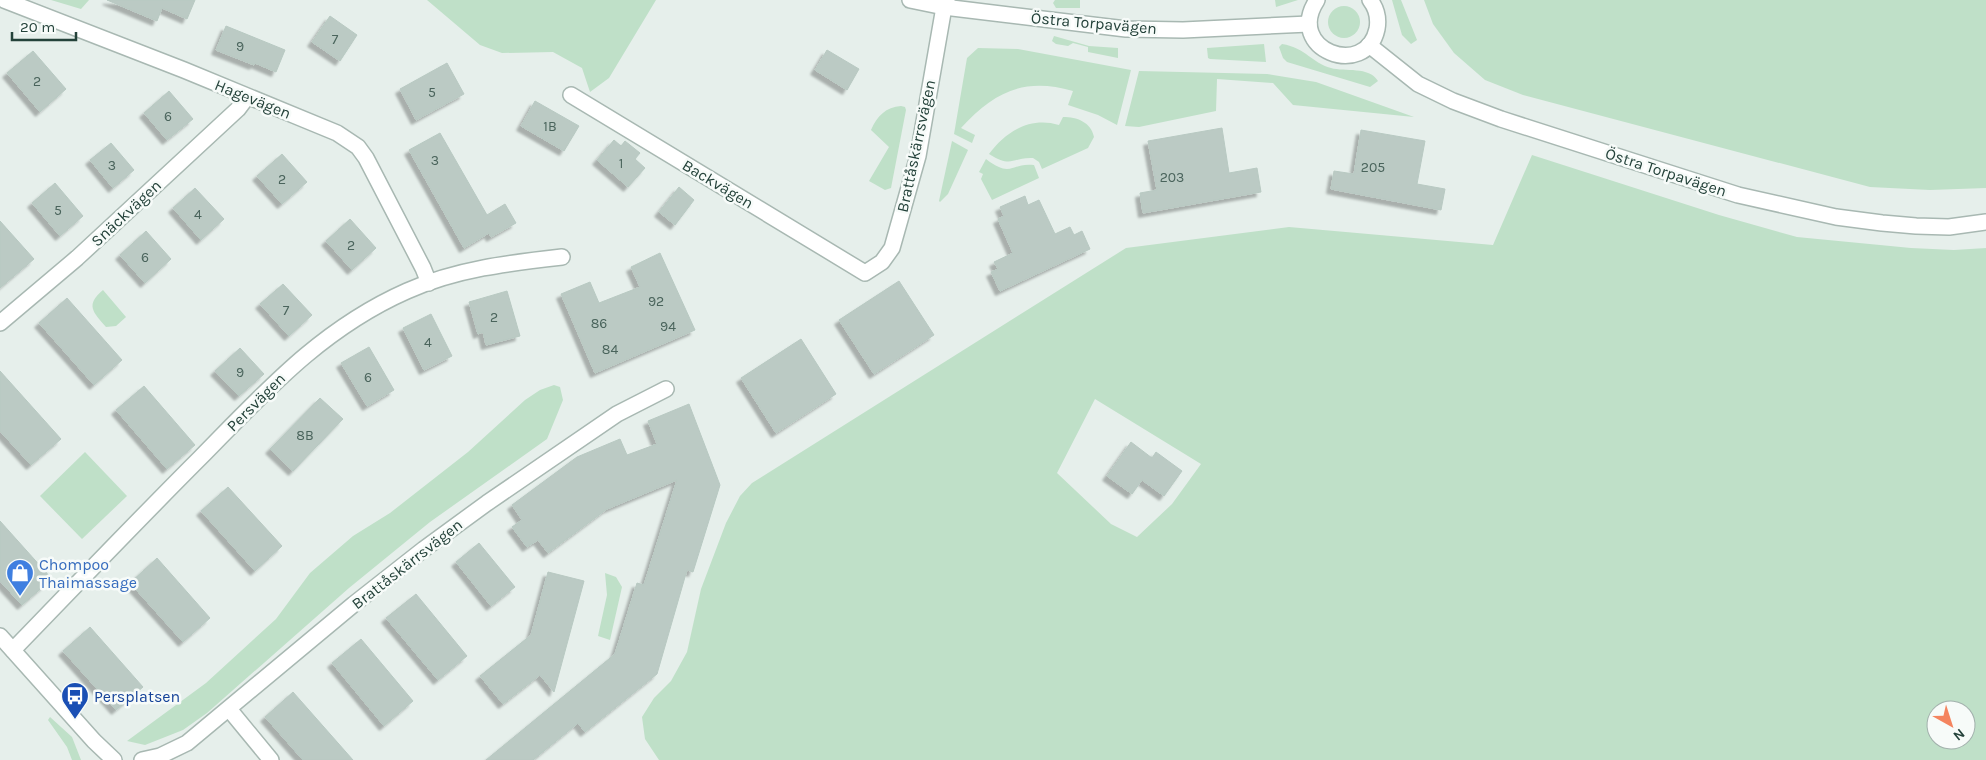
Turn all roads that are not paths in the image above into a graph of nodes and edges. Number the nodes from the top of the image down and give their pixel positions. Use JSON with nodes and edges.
{"nodes":[{"id":1,"x":4,"y":0,"type":"edge"},
{"id":2,"x":910,"y":0,"type":"edge"},
{"id":3,"x":1317,"y":0,"type":"edge"},
{"id":4,"x":1370,"y":0,"type":"edge"},
{"id":5,"x":946,"y":3,"type":"edge"},
{"id":6,"x":1309,"y":24,"type":"junction"},
{"id":7,"x":1369,"y":45,"type":"junction"},
{"id":8,"x":571,"y":95,"type":"dead end"},
{"id":9,"x":247,"y":97,"type":"junction"},
{"id":10,"x":1986,"y":222,"type":"edge"},
{"id":11,"x":562,"y":257,"type":"dead end"},
{"id":12,"x":865,"y":274,"type":"joint"},
{"id":13,"x":429,"y":283,"type":"junction"},
{"id":14,"x":0,"y":323,"type":"edge"},
{"id":15,"x":666,"y":388,"type":"dead end"},
{"id":16,"x":5,"y":645,"type":"edge"},
{"id":17,"x":229,"y":709,"type":"junction"},
{"id":18,"x":160,"y":758,"type":"edge"},
{"id":19,"x":108,"y":759,"type":"edge"},
{"id":20,"x":142,"y":760,"type":"edge"},
{"id":21,"x":271,"y":760,"type":"edge"}],
"edges":[{"from":1,"to":9,"type":"street","name":"Hagevägen"},
{"from":2,"to":5,"type":"street","name":"Östra Torpavägen"},
{"from":3,"to":6,"type":"street"},
{"from":4,"to":7,"type":"street"},
{"from":5,"to":6,"type":"street","name":"Östra Torpavägen"},
{"from":5,"to":12,"type":"street","name":"Brattåskärrsvägen"},
{"from":6,"to":7,"type":"street"},
{"from":7,"to":10,"type":"street","name":"Östra Torpavägen"},
{"from":8,"to":12,"type":"street","name":"Backvägen"},
{"from":9,"to":13,"type":"street","name":"Hagevägen"},
{"from":9,"to":14,"type":"street","name":"Snäckvägen"},
{"from":11,"to":13,"type":"street","name":"Persvägen"},
{"from":13,"to":16,"type":"street","name":"Persvägen"},
{"from":15,"to":17,"type":"street","name":"Brattåskärrsvägen"},
{"from":16,"to":19,"type":"street"},
{"from":17,"to":18,"type":"street","name":"Brattåskärrsvägen"},
{"from":17,"to":21,"type":"street"},
{"from":18,"to":20,"type":"street","name":"Brattåskärrsvägen"}]}
